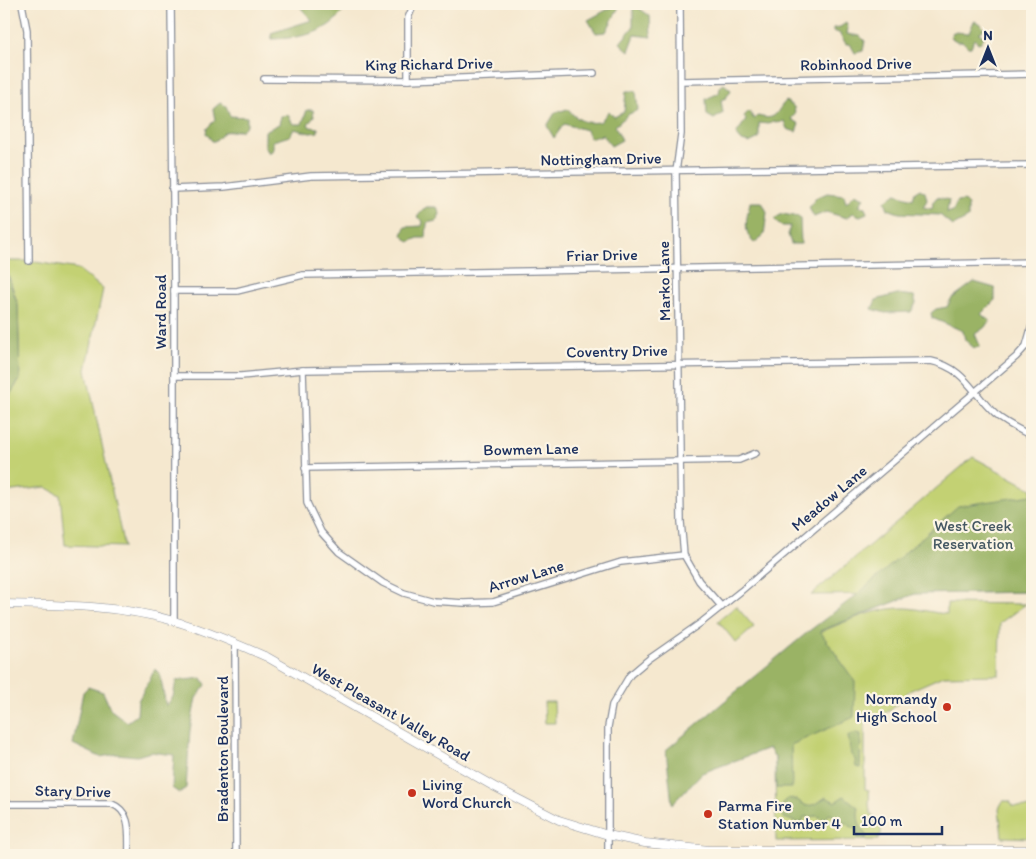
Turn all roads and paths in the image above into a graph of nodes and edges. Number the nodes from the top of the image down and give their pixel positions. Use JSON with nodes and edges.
{"nodes":[{"id":1,"x":22,"y":4,"type":"edge"},
{"id":2,"x":171,"y":4,"type":"edge"},
{"id":3,"x":414,"y":4,"type":"edge"},
{"id":4,"x":680,"y":4,"type":"edge"},
{"id":5,"x":594,"y":73,"type":"dead end"},
{"id":6,"x":1032,"y":74,"type":"edge"},
{"id":7,"x":264,"y":79,"type":"dead end"},
{"id":8,"x":408,"y":80,"type":"junction"},
{"id":9,"x":681,"y":81,"type":"junction"},
{"id":10,"x":1032,"y":165,"type":"edge"},
{"id":11,"x":676,"y":172,"type":"junction"},
{"id":12,"x":172,"y":188,"type":"junction"},
{"id":13,"x":29,"y":261,"type":"dead end"},
{"id":14,"x":1032,"y":262,"type":"edge"},
{"id":15,"x":677,"y":267,"type":"junction"},
{"id":16,"x":174,"y":291,"type":"junction"},
{"id":17,"x":679,"y":363,"type":"junction"},
{"id":18,"x":303,"y":370,"type":"junction"},
{"id":19,"x":174,"y":376,"type":"junction"},
{"id":20,"x":976,"y":391,"type":"junction"},
{"id":21,"x":1032,"y":436,"type":"edge"},
{"id":22,"x":756,"y":453,"type":"dead end"},
{"id":23,"x":680,"y":460,"type":"junction"},
{"id":24,"x":305,"y":468,"type":"junction"},
{"id":25,"x":684,"y":555,"type":"junction"},
{"id":26,"x":4,"y":604,"type":"edge"},
{"id":27,"x":722,"y":607,"type":"junction"},
{"id":28,"x":174,"y":621,"type":"junction"},
{"id":29,"x":235,"y":643,"type":"junction"},
{"id":30,"x":4,"y":804,"type":"edge"},
{"id":31,"x":608,"y":836,"type":"junction"},
{"id":32,"x":1032,"y":850,"type":"edge"},
{"id":33,"x":129,"y":855,"type":"edge"},
{"id":34,"x":236,"y":855,"type":"edge"},
{"id":35,"x":608,"y":855,"type":"edge"}],
"edges":[{"from":1,"to":13,"type":"street"},
{"from":2,"to":12,"type":"street","name":"Ward Road"},
{"from":3,"to":8,"type":"street"},
{"from":4,"to":9,"type":"street","name":"Marko Lane"},
{"from":5,"to":8,"type":"street","name":"King Richard Drive"},
{"from":6,"to":9,"type":"street","name":"Robinhood Drive"},
{"from":7,"to":8,"type":"street","name":"King Richard Drive"},
{"from":9,"to":11,"type":"street","name":"Marko Lane"},
{"from":10,"to":11,"type":"street","name":"Nottingham Drive"},
{"from":10,"to":14,"type":"street","name":"Meadow Lane"},
{"from":11,"to":12,"type":"street","name":"Nottingham Drive"},
{"from":11,"to":15,"type":"street","name":"Marko Lane"},
{"from":12,"to":16,"type":"street","name":"Ward Road"},
{"from":14,"to":15,"type":"street","name":"Friar Drive"},
{"from":14,"to":20,"type":"street","name":"Meadow Lane"},
{"from":15,"to":16,"type":"street","name":"Friar Drive"},
{"from":15,"to":17,"type":"street","name":"Marko Lane"},
{"from":16,"to":19,"type":"street","name":"Ward Road"},
{"from":17,"to":18,"type":"street","name":"Coventry Drive"},
{"from":17,"to":20,"type":"street","name":"Coventry Drive"},
{"from":17,"to":23,"type":"street","name":"Marko Lane"},
{"from":18,"to":19,"type":"street","name":"Coventry Drive"},
{"from":18,"to":24,"type":"street","name":"Arrow Lane"},
{"from":19,"to":28,"type":"street","name":"Ward Road"},
{"from":20,"to":21,"type":"street","name":"Coventry Drive"},
{"from":20,"to":27,"type":"street","name":"Meadow Lane"},
{"from":22,"to":23,"type":"street","name":"Bowmen Lane"},
{"from":23,"to":24,"type":"street","name":"Bowmen Lane"},
{"from":23,"to":25,"type":"street","name":"Marko Lane"},
{"from":24,"to":25,"type":"street","name":"Arrow Lane"},
{"from":25,"to":27,"type":"street","name":"Marko Lane"},
{"from":26,"to":28,"type":"main road","name":"West Pleasant Valley Road"},
{"from":27,"to":31,"type":"street","name":"Meadow Lane"},
{"from":28,"to":29,"type":"main road","name":"West Pleasant Valley Road"},
{"from":29,"to":31,"type":"main road","name":"West Pleasant Valley Road"},
{"from":29,"to":34,"type":"street","name":"Bradenton Boulevard"},
{"from":30,"to":33,"type":"street","name":"Stary Drive"},
{"from":31,"to":32,"type":"main road","name":"West Pleasant Valley Road"},
{"from":31,"to":35,"type":"street","name":"Meadow Lane"}]}
